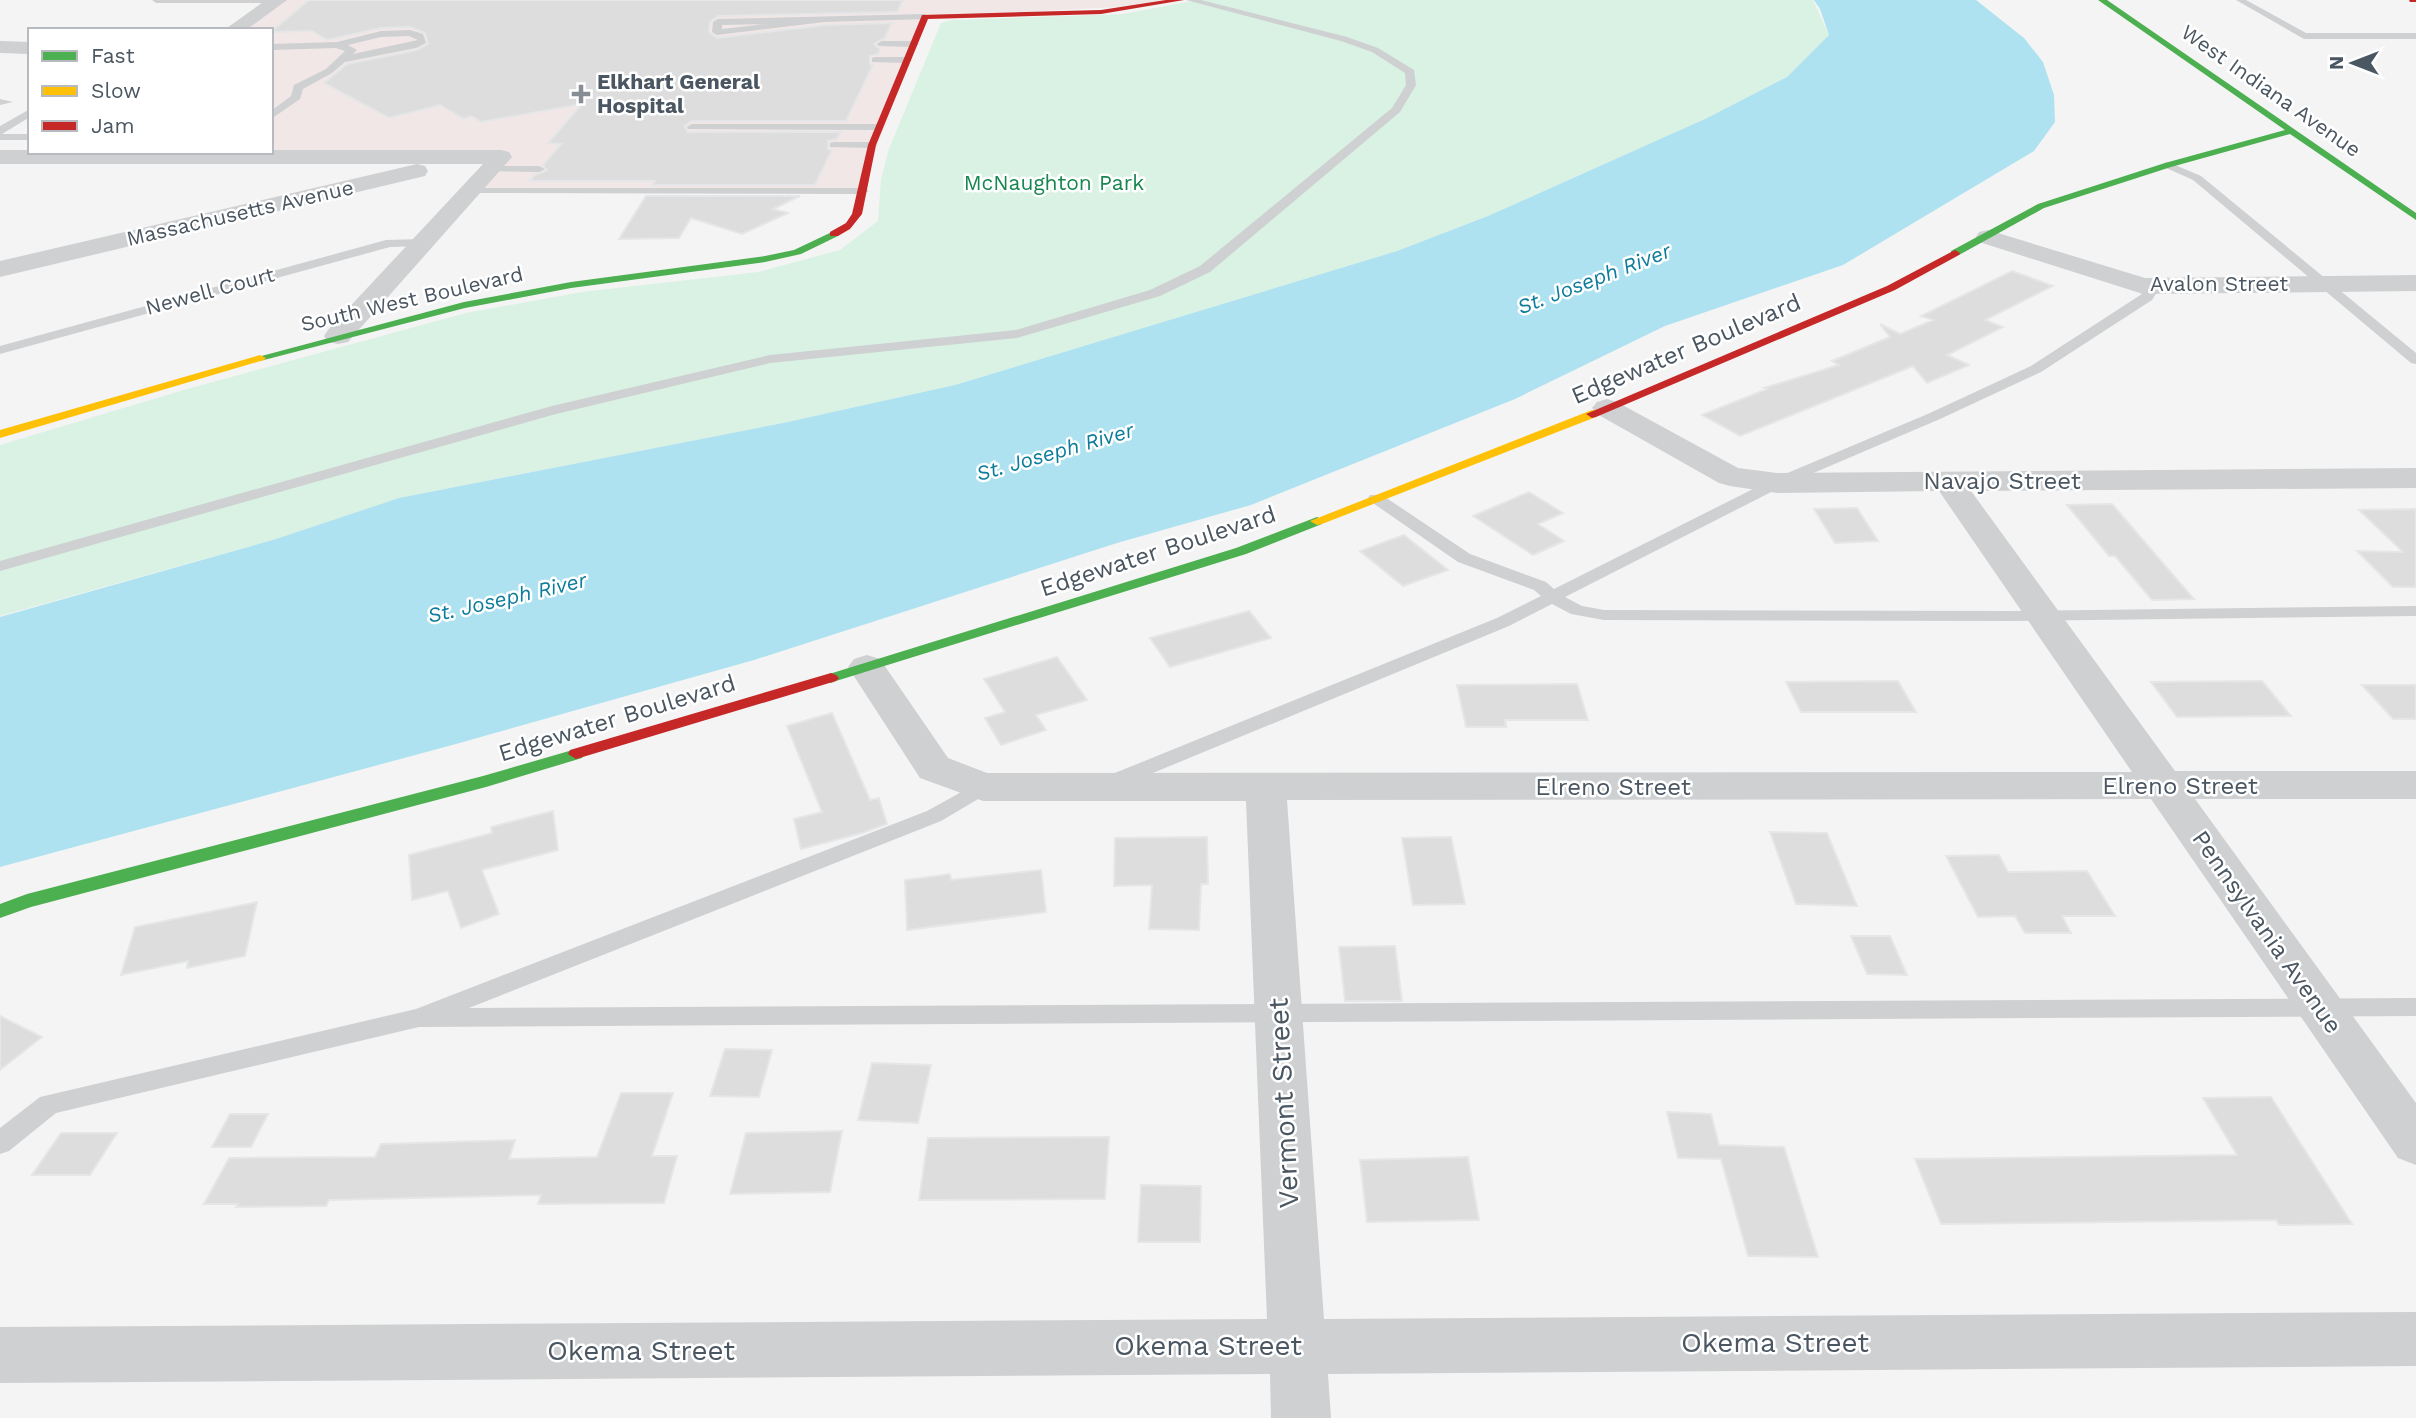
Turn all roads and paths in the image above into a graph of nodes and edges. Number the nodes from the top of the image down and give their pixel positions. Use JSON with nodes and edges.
{"nodes":[{"id":1,"x":156,"y":0,"type":"edge"},
{"id":2,"x":277,"y":0,"type":"edge"},
{"id":3,"x":1180,"y":0,"type":"edge"},
{"id":4,"x":1190,"y":0,"type":"edge"},
{"id":5,"x":2102,"y":0,"type":"edge"},
{"id":6,"x":2240,"y":0,"type":"edge"},
{"id":7,"x":858,"y":8,"type":"dead end"},
{"id":8,"x":835,"y":11,"type":"dead end"},
{"id":9,"x":925,"y":18,"type":"junction"},
{"id":10,"x":873,"y":19,"type":"junction"},
{"id":11,"x":825,"y":24,"type":"junction"},
{"id":12,"x":236,"y":28,"type":"edge"},
{"id":13,"x":2416,"y":36,"type":"edge"},
{"id":14,"x":803,"y":37,"type":"dead end"},
{"id":15,"x":883,"y":44,"type":"dead end"},
{"id":16,"x":914,"y":44,"type":"junction"},
{"id":17,"x":337,"y":45,"type":"junction"},
{"id":18,"x":0,"y":47,"type":"edge"},
{"id":19,"x":273,"y":47,"type":"edge"},
{"id":20,"x":28,"y":48,"type":"edge"},
{"id":21,"x":343,"y":60,"type":"junction"},
{"id":22,"x":876,"y":60,"type":"dead end"},
{"id":23,"x":907,"y":60,"type":"junction"},
{"id":24,"x":28,"y":114,"type":"edge"},
{"id":25,"x":273,"y":114,"type":"edge"},
{"id":26,"x":692,"y":127,"type":"dead end"},
{"id":27,"x":879,"y":127,"type":"junction"},
{"id":28,"x":0,"y":131,"type":"edge"},
{"id":29,"x":2292,"y":131,"type":"junction"},
{"id":30,"x":0,"y":137,"type":"edge"},
{"id":31,"x":834,"y":145,"type":"dead end"},
{"id":32,"x":872,"y":145,"type":"junction"},
{"id":33,"x":28,"y":146,"type":"edge"},
{"id":34,"x":29,"y":154,"type":"edge"},
{"id":35,"x":191,"y":154,"type":"edge"},
{"id":36,"x":222,"y":155,"type":"edge"},
{"id":37,"x":491,"y":161,"type":"junction"},
{"id":38,"x":2168,"y":165,"type":"junction"},
{"id":39,"x":5,"y":167,"type":"edge"},
{"id":40,"x":539,"y":169,"type":"dead end"},
{"id":41,"x":470,"y":191,"type":"junction"},
{"id":42,"x":863,"y":191,"type":"junction"},
{"id":43,"x":2416,"y":217,"type":"edge"},
{"id":44,"x":1988,"y":237,"type":"junction"},
{"id":45,"x":421,"y":243,"type":"junction"},
{"id":46,"x":0,"y":269,"type":"edge"},
{"id":47,"x":2416,"y":283,"type":"edge"},
{"id":48,"x":2324,"y":284,"type":"junction"},
{"id":49,"x":2143,"y":286,"type":"junction"},
{"id":50,"x":338,"y":337,"type":"junction"},
{"id":51,"x":0,"y":349,"type":"edge"},
{"id":52,"x":2416,"y":360,"type":"edge"},
{"id":53,"x":1607,"y":408,"type":"junction"},
{"id":54,"x":0,"y":434,"type":"edge"},
{"id":55,"x":2416,"y":478,"type":"edge"},
{"id":56,"x":1948,"y":481,"type":"junction"},
{"id":57,"x":1777,"y":483,"type":"junction"},
{"id":58,"x":1376,"y":498,"type":"junction"},
{"id":59,"x":0,"y":566,"type":"edge"},
{"id":60,"x":1553,"y":598,"type":"junction"},
{"id":61,"x":2416,"y":611,"type":"edge"},
{"id":62,"x":2044,"y":616,"type":"junction"},
{"id":63,"x":867,"y":667,"type":"junction"},
{"id":64,"x":2416,"y":785,"type":"edge"},
{"id":65,"x":984,"y":787,"type":"junction"},
{"id":66,"x":1098,"y":787,"type":"junction"},
{"id":67,"x":1266,"y":787,"type":"junction"},
{"id":68,"x":2165,"y":787,"type":"junction"},
{"id":69,"x":0,"y":911,"type":"edge"},
{"id":70,"x":2320,"y":1007,"type":"junction"},
{"id":71,"x":2416,"y":1007,"type":"edge"},
{"id":72,"x":1278,"y":1013,"type":"junction"},
{"id":73,"x":419,"y":1018,"type":"junction"},
{"id":74,"x":0,"y":1143,"type":"edge"},
{"id":75,"x":2416,"y":1143,"type":"edge"},
{"id":76,"x":2416,"y":1339,"type":"edge"},
{"id":77,"x":1297,"y":1344,"type":"junction"},
{"id":78,"x":0,"y":1355,"type":"edge"},
{"id":79,"x":1301,"y":1418,"type":"edge"}],
"edges":[{"from":1,"to":2,"type":"lane"},
{"from":2,"to":12,"type":"street"},
{"from":3,"to":9,"type":"street"},
{"from":4,"to":59,"type":"lane"},
{"from":5,"to":29,"type":"street","name":"West Indiana Avenue"},
{"from":6,"to":13,"type":"lane"},
{"from":7,"to":10,"type":"lane"},
{"from":8,"to":11,"type":"lane"},
{"from":9,"to":10,"type":"lane"},
{"from":9,"to":16,"type":"street"},
{"from":10,"to":11,"type":"lane"},
{"from":11,"to":11,"type":"lane"},
{"from":11,"to":14,"type":"lane"},
{"from":15,"to":16,"type":"lane"},
{"from":16,"to":23,"type":"street"},
{"from":17,"to":19,"type":"lane"},
{"from":17,"to":21,"type":"lane"},
{"from":17,"to":21,"type":"lane"},
{"from":18,"to":20,"type":"street"},
{"from":21,"to":25,"type":"lane"},
{"from":22,"to":23,"type":"lane"},
{"from":23,"to":27,"type":"street"},
{"from":24,"to":28,"type":"lane"},
{"from":26,"to":27,"type":"lane"},
{"from":27,"to":32,"type":"street"},
{"from":29,"to":38,"type":"street","name":"Edgewater Boulevard"},
{"from":29,"to":43,"type":"street","name":"West Indiana Avenue"},
{"from":30,"to":33,"type":"lane"},
{"from":31,"to":32,"type":"lane"},
{"from":32,"to":42,"type":"street"},
{"from":34,"to":39,"type":"street"},
{"from":35,"to":36,"type":"street"},
{"from":36,"to":37,"type":"street"},
{"from":37,"to":40,"type":"lane"},
{"from":37,"to":41,"type":"street"},
{"from":37,"to":46,"type":"street","name":"Massachusetts Avenue"},
{"from":38,"to":44,"type":"street","name":"Edgewater Boulevard"},
{"from":38,"to":48,"type":"lane"},
{"from":41,"to":42,"type":"lane"},
{"from":41,"to":45,"type":"street"},
{"from":42,"to":50,"type":"street","name":"South West Boulevard"},
{"from":44,"to":49,"type":"street","name":"Avalon Street"},
{"from":44,"to":53,"type":"street","name":"Edgewater Boulevard"},
{"from":45,"to":50,"type":"street"},
{"from":45,"to":51,"type":"lane","name":"Newell Court"},
{"from":47,"to":48,"type":"street","name":"Avalon Street"},
{"from":48,"to":49,"type":"street","name":"Avalon Street"},
{"from":48,"to":52,"type":"lane"},
{"from":49,"to":57,"type":"lane"},
{"from":50,"to":54,"type":"street","name":"South West Boulevard"},
{"from":53,"to":57,"type":"street","name":"Navajo Street"},
{"from":53,"to":58,"type":"street","name":"Edgewater Boulevard"},
{"from":55,"to":56,"type":"street","name":"Navajo Street"},
{"from":56,"to":57,"type":"street","name":"Navajo Street"},
{"from":56,"to":62,"type":"street","name":"Pennsylvania Avenue"},
{"from":57,"to":60,"type":"lane"},
{"from":58,"to":60,"type":"lane"},
{"from":58,"to":63,"type":"street","name":"Edgewater Boulevard"},
{"from":60,"to":62,"type":"lane"},
{"from":60,"to":66,"type":"lane"},
{"from":61,"to":62,"type":"lane"},
{"from":62,"to":68,"type":"street","name":"Pennsylvania Avenue"},
{"from":63,"to":65,"type":"street","name":"Elreno Street"},
{"from":63,"to":69,"type":"street","name":"Edgewater Boulevard"},
{"from":64,"to":68,"type":"street","name":"Elreno Street"},
{"from":65,"to":66,"type":"street","name":"Elreno Street"},
{"from":65,"to":73,"type":"lane"},
{"from":66,"to":67,"type":"street","name":"Elreno Street"},
{"from":67,"to":68,"type":"street","name":"Elreno Street"},
{"from":67,"to":72,"type":"street","name":"Vermont Street"},
{"from":68,"to":70,"type":"street","name":"Pennsylvania Avenue"},
{"from":70,"to":71,"type":"lane"},
{"from":70,"to":72,"type":"lane"},
{"from":70,"to":75,"type":"street","name":"Pennsylvania Avenue"},
{"from":72,"to":73,"type":"lane"},
{"from":72,"to":77,"type":"street","name":"Vermont Street"},
{"from":73,"to":74,"type":"lane"},
{"from":76,"to":77,"type":"street","name":"Okema Street"},
{"from":77,"to":78,"type":"street","name":"Okema Street"},
{"from":77,"to":79,"type":"street","name":"Vermont Street"}]}
